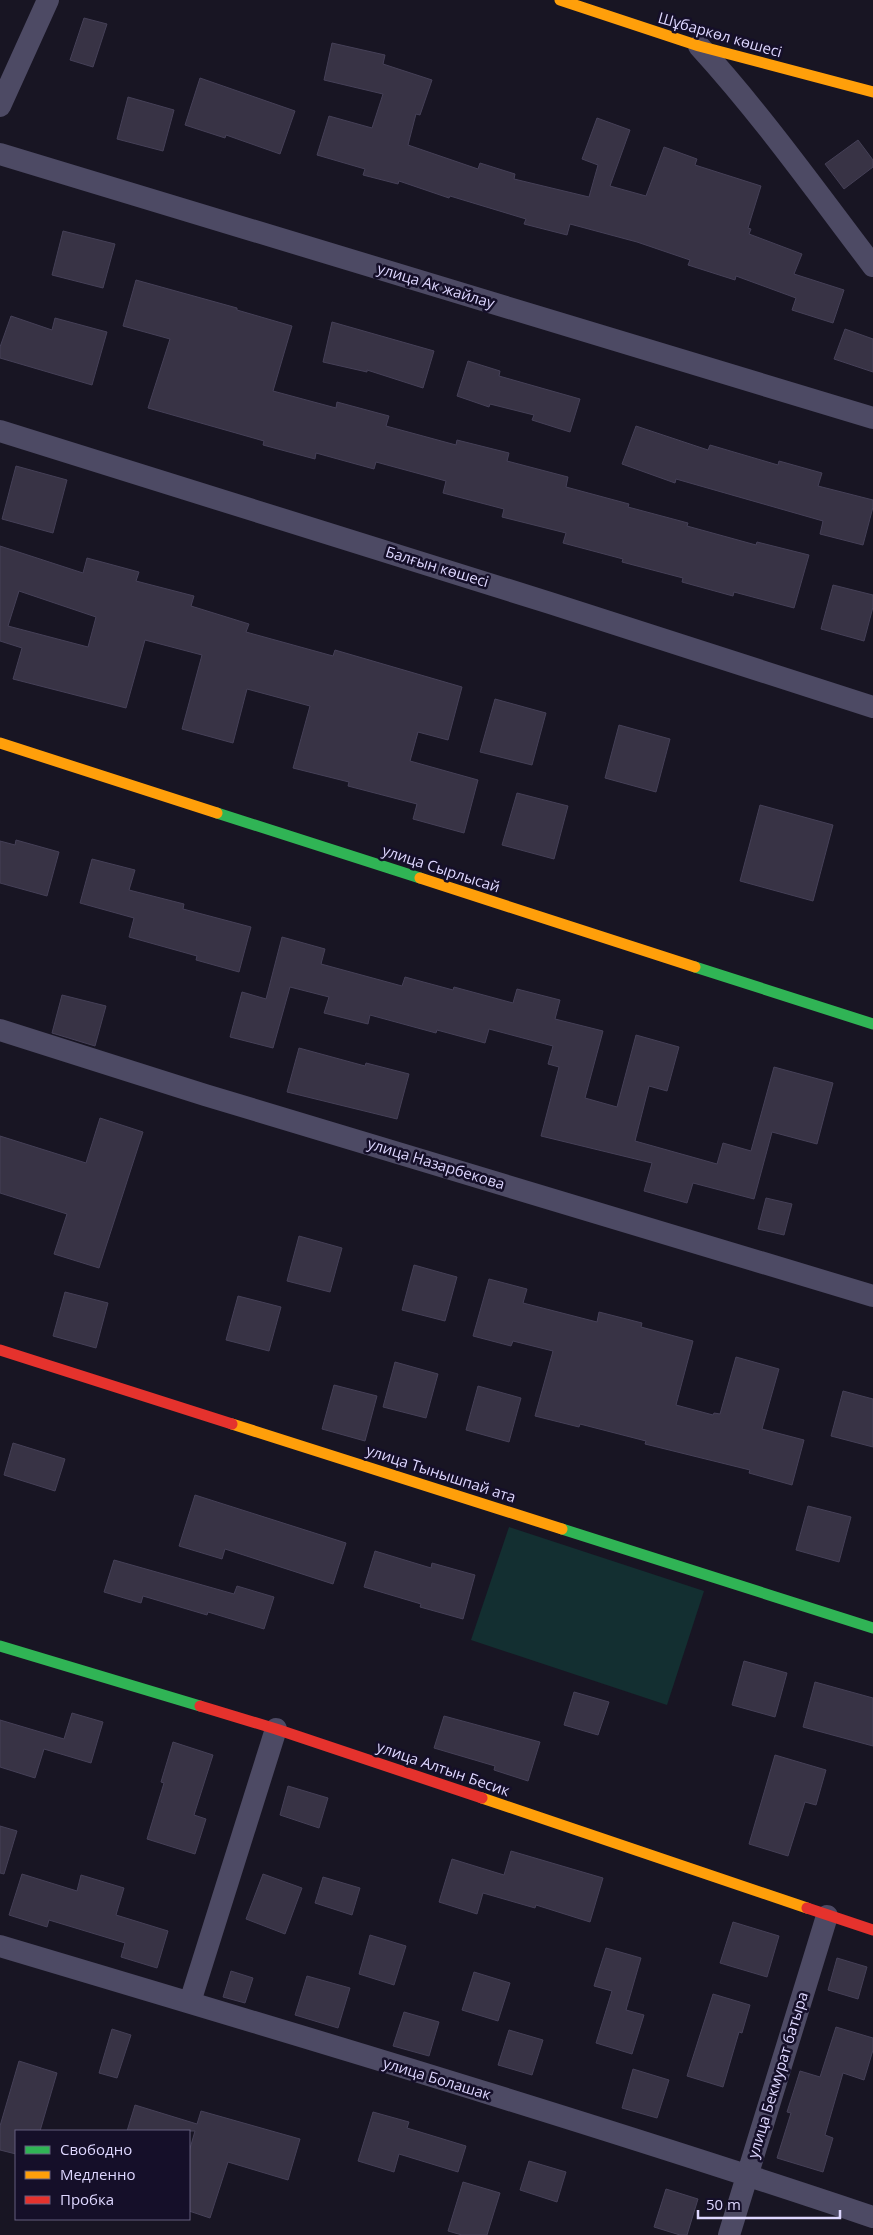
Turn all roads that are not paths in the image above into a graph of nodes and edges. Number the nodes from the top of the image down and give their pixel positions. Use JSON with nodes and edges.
{"nodes":[{"id":1,"x":48,"y":0,"type":"edge"},
{"id":2,"x":560,"y":0,"type":"edge"},
{"id":3,"x":698,"y":46,"type":"junction"},
{"id":4,"x":873,"y":92,"type":"edge"},
{"id":5,"x":0,"y":106,"type":"edge"},
{"id":6,"x":0,"y":154,"type":"edge"},
{"id":7,"x":873,"y":266,"type":"edge"},
{"id":8,"x":873,"y":418,"type":"edge"},
{"id":9,"x":0,"y":431,"type":"edge"},
{"id":10,"x":873,"y":707,"type":"edge"},
{"id":11,"x":0,"y":743,"type":"edge"},
{"id":12,"x":873,"y":1024,"type":"edge"},
{"id":13,"x":0,"y":1030,"type":"edge"},
{"id":14,"x":873,"y":1296,"type":"edge"},
{"id":15,"x":0,"y":1350,"type":"edge"},
{"id":16,"x":873,"y":1628,"type":"edge"},
{"id":17,"x":0,"y":1646,"type":"edge"},
{"id":18,"x":276,"y":1728,"type":"junction"},
{"id":19,"x":827,"y":1916,"type":"junction"},
{"id":20,"x":873,"y":1930,"type":"edge"},
{"id":21,"x":0,"y":1946,"type":"edge"},
{"id":22,"x":190,"y":2002,"type":"junction"},
{"id":23,"x":747,"y":2174,"type":"junction"},
{"id":24,"x":873,"y":2217,"type":"edge"},
{"id":25,"x":729,"y":2235,"type":"edge"}],
"edges":[{"from":1,"to":5,"type":"street"},
{"from":2,"to":3,"type":"street","name":"Шұбаркөл көшесі"},
{"from":3,"to":4,"type":"street","name":"Шұбаркөл көшесі"},
{"from":3,"to":7,"type":"street"},
{"from":6,"to":8,"type":"street","name":"улица Ак жайлау"},
{"from":9,"to":10,"type":"street","name":"Балғын көшесі"},
{"from":11,"to":12,"type":"street","name":"улица Сырлысай"},
{"from":13,"to":14,"type":"street","name":"улица Назарбекова"},
{"from":15,"to":16,"type":"street","name":"улица Тынышпай ата"},
{"from":17,"to":18,"type":"street","name":"улица Алтын Бесик"},
{"from":18,"to":19,"type":"street","name":"улица Алтын Бесик"},
{"from":18,"to":22,"type":"street"},
{"from":19,"to":20,"type":"street","name":"улица Алтын Бесик"},
{"from":19,"to":23,"type":"street","name":"улица Бекмурат батыра"},
{"from":21,"to":22,"type":"street","name":"улица Болашак"},
{"from":22,"to":23,"type":"street","name":"улица Болашак"},
{"from":23,"to":24,"type":"street","name":"улица Болашак"},
{"from":23,"to":25,"type":"street","name":"улица Бекмурат батыра"}]}
